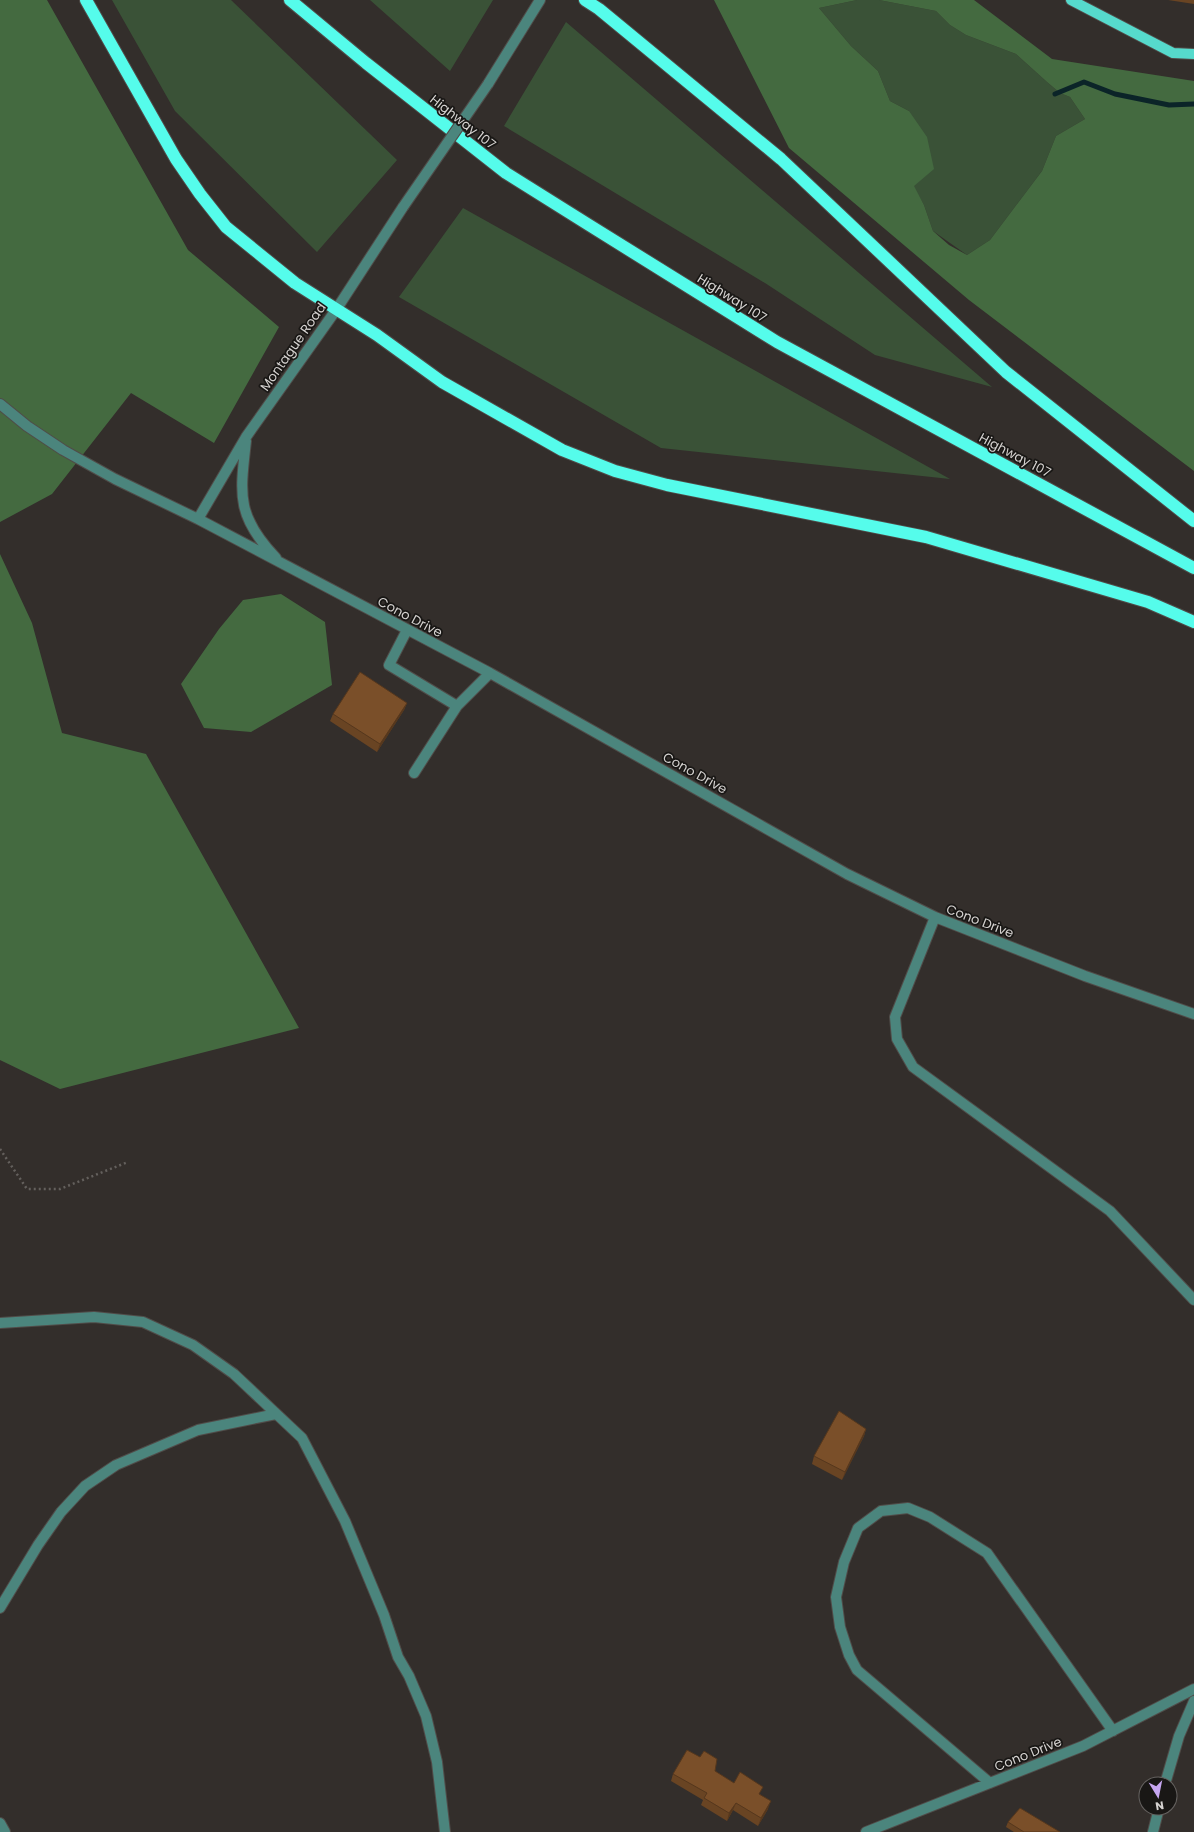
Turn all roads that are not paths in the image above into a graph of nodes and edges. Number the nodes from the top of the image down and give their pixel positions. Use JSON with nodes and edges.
{"nodes":[{"id":1,"x":86,"y":0,"type":"edge"},
{"id":2,"x":290,"y":0,"type":"edge"},
{"id":3,"x":540,"y":0,"type":"edge"},
{"id":4,"x":585,"y":0,"type":"edge"},
{"id":5,"x":1071,"y":0,"type":"edge"},
{"id":6,"x":1194,"y":54,"type":"edge"},
{"id":7,"x":336,"y":310,"type":"junction"},
{"id":8,"x":0,"y":404,"type":"edge"},
{"id":9,"x":246,"y":437,"type":"junction"},
{"id":10,"x":198,"y":519,"type":"junction"},
{"id":11,"x":1194,"y":521,"type":"edge"},
{"id":12,"x":282,"y":564,"type":"junction"},
{"id":13,"x":1194,"y":568,"type":"edge"},
{"id":14,"x":1194,"y":622,"type":"edge"},
{"id":15,"x":407,"y":630,"type":"junction"},
{"id":16,"x":490,"y":673,"type":"junction"},
{"id":17,"x":457,"y":706,"type":"junction"},
{"id":18,"x":414,"y":773,"type":"dead end"},
{"id":19,"x":935,"y":917,"type":"junction"},
{"id":20,"x":1194,"y":1014,"type":"edge"},
{"id":21,"x":1194,"y":1300,"type":"edge"},
{"id":22,"x":0,"y":1323,"type":"edge"},
{"id":23,"x":276,"y":1414,"type":"junction"},
{"id":24,"x":0,"y":1608,"type":"edge"},
{"id":25,"x":1194,"y":1689,"type":"edge"},
{"id":26,"x":1194,"y":1701,"type":"edge"},
{"id":27,"x":1113,"y":1731,"type":"junction"},
{"id":28,"x":1167,"y":1776,"type":"edge"},
{"id":29,"x":990,"y":1783,"type":"junction"},
{"id":30,"x":1157,"y":1816,"type":"edge"},
{"id":31,"x":0,"y":1823,"type":"edge"},
{"id":32,"x":5,"y":1832,"type":"edge"},
{"id":33,"x":445,"y":1832,"type":"edge"},
{"id":34,"x":866,"y":1832,"type":"edge"},
{"id":35,"x":1153,"y":1832,"type":"edge"}],
"edges":[{"from":1,"to":7,"type":"highway"},
{"from":2,"to":13,"type":"highway","name":"Highway 107"},
{"from":3,"to":7,"type":"street","name":"Montague Road","bridge":true},
{"from":4,"to":11,"type":"highway"},
{"from":5,"to":6,"type":"main road"},
{"from":7,"to":9,"type":"street","name":"Montague Road"},
{"from":7,"to":14,"type":"highway"},
{"from":8,"to":10,"type":"street"},
{"from":9,"to":10,"type":"street","name":"Montague Road"},
{"from":9,"to":12,"type":"street"},
{"from":10,"to":12,"type":"street","name":"Cono Drive"},
{"from":12,"to":15,"type":"street","name":"Cono Drive"},
{"from":15,"to":16,"type":"street","name":"Cono Drive"},
{"from":15,"to":17,"type":"street"},
{"from":16,"to":17,"type":"street"},
{"from":16,"to":19,"type":"street","name":"Cono Drive"},
{"from":17,"to":18,"type":"street"},
{"from":19,"to":20,"type":"street","name":"Cono Drive"},
{"from":19,"to":21,"type":"street"},
{"from":22,"to":23,"type":"street"},
{"from":23,"to":24,"type":"street"},
{"from":23,"to":33,"type":"street"},
{"from":25,"to":27,"type":"street","name":"Cono Drive"},
{"from":26,"to":28,"type":"street"},
{"from":27,"to":29,"type":"street","name":"Cono Drive"},
{"from":27,"to":29,"type":"street"},
{"from":29,"to":34,"type":"street","name":"Cono Drive"},
{"from":30,"to":35,"type":"street"},
{"from":31,"to":32,"type":"street"}]}
